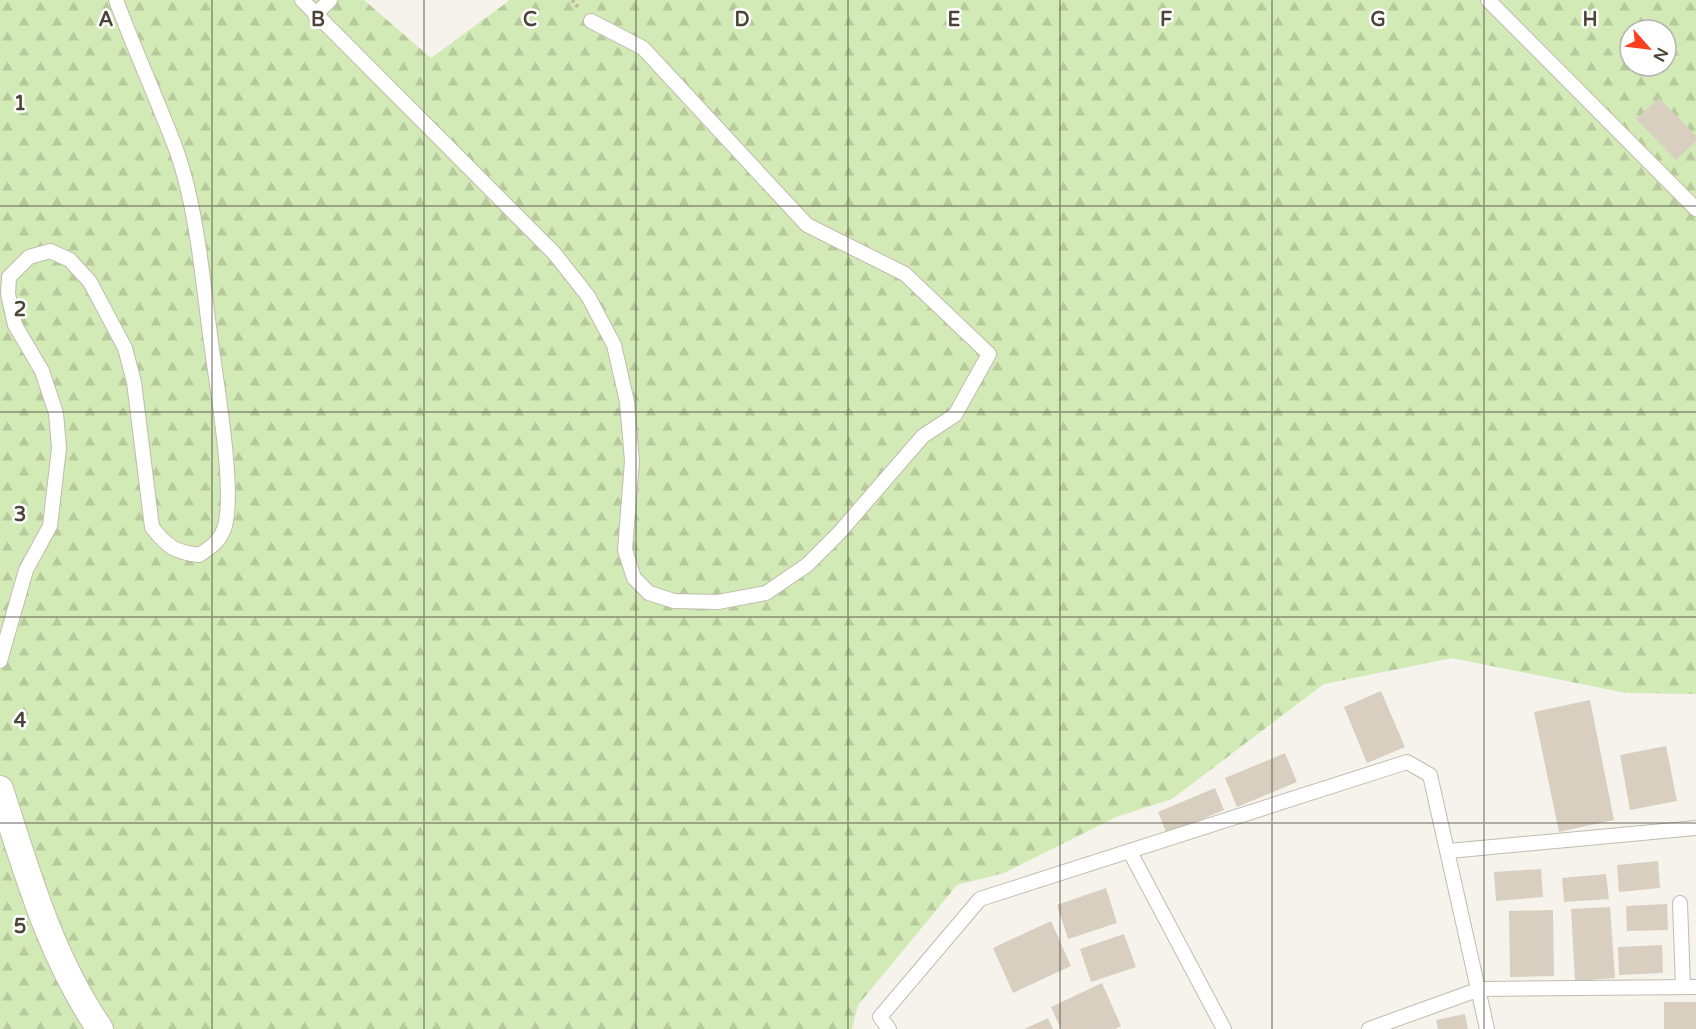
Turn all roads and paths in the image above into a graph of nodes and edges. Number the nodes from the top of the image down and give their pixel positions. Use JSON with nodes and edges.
{"nodes":[{"id":1,"x":116,"y":0,"type":"edge"},
{"id":2,"x":302,"y":0,"type":"edge"},
{"id":3,"x":330,"y":0,"type":"edge"},
{"id":4,"x":1488,"y":0,"type":"edge"},
{"id":5,"x":1499,"y":0,"type":"edge"},
{"id":6,"x":315,"y":15,"type":"junction"},
{"id":7,"x":1508,"y":20,"type":"junction"},
{"id":8,"x":591,"y":21,"type":"dead end"},
{"id":9,"x":1696,"y":209,"type":"edge"},
{"id":10,"x":0,"y":661,"type":"edge"},
{"id":11,"x":0,"y":789,"type":"edge"},
{"id":12,"x":1696,"y":828,"type":"edge"},
{"id":13,"x":1449,"y":851,"type":"junction"},
{"id":14,"x":1130,"y":852,"type":"junction"},
{"id":15,"x":1680,"y":903,"type":"dead end"},
{"id":16,"x":1690,"y":987,"type":"edge"},
{"id":17,"x":1480,"y":989,"type":"junction"},
{"id":18,"x":100,"y":1029,"type":"edge"},
{"id":19,"x":890,"y":1029,"type":"edge"},
{"id":20,"x":1224,"y":1029,"type":"edge"},
{"id":21,"x":1369,"y":1029,"type":"edge"},
{"id":22,"x":1487,"y":1029,"type":"edge"}],
"edges":[{"from":1,"to":10,"type":"lane"},
{"from":2,"to":6,"type":"lane"},
{"from":3,"to":6,"type":"lane"},
{"from":4,"to":7,"type":"lane"},
{"from":5,"to":7,"type":"lane"},
{"from":6,"to":8,"type":"lane"},
{"from":7,"to":9,"type":"lane"},
{"from":11,"to":18,"type":"street"},
{"from":12,"to":13,"type":"lane"},
{"from":13,"to":14,"type":"lane"},
{"from":13,"to":17,"type":"lane"},
{"from":14,"to":19,"type":"lane"},
{"from":14,"to":20,"type":"lane"},
{"from":15,"to":16,"type":"lane"},
{"from":16,"to":17,"type":"lane"},
{"from":17,"to":21,"type":"lane"},
{"from":17,"to":22,"type":"lane"}]}
